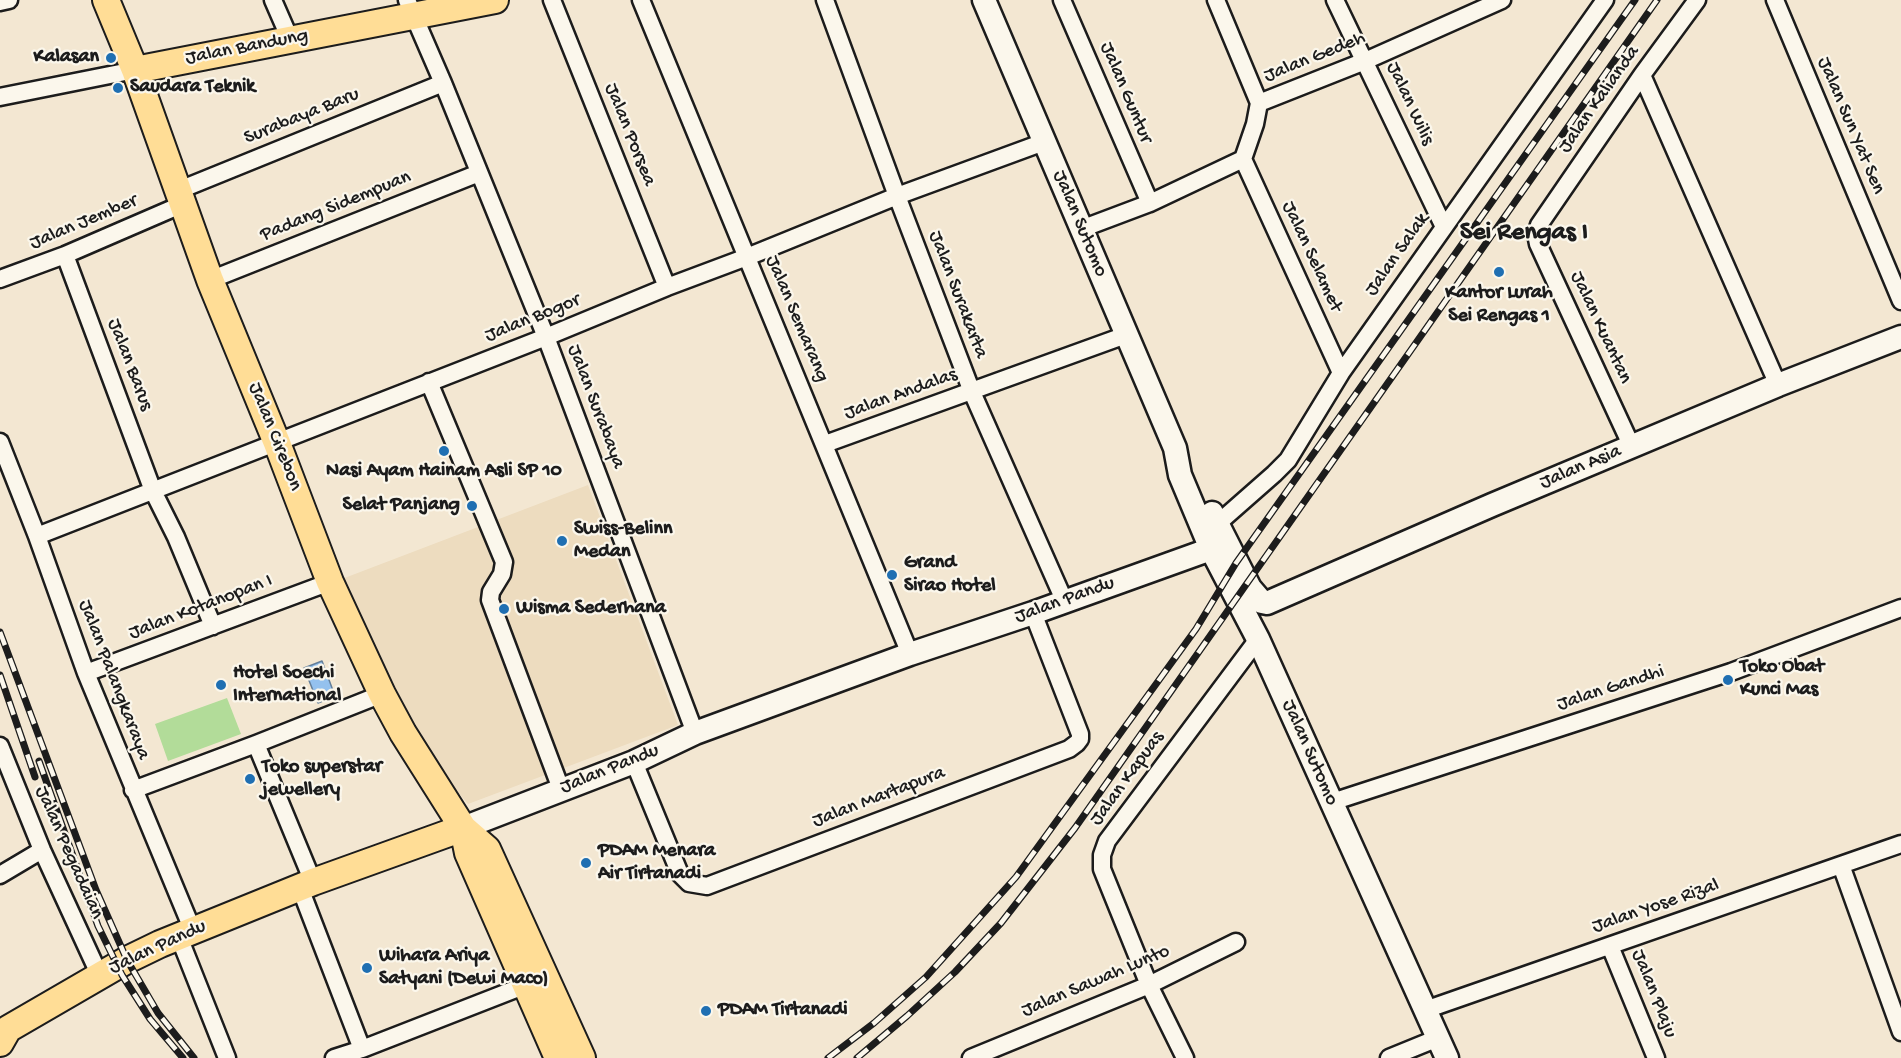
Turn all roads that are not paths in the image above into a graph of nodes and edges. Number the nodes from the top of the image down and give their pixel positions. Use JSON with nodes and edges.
{"nodes":[{"id":1,"x":9,"y":0,"type":"edge"},
{"id":2,"x":106,"y":0,"type":"edge"},
{"id":3,"x":273,"y":0,"type":"edge"},
{"id":4,"x":495,"y":0,"type":"edge"},
{"id":5,"x":552,"y":0,"type":"edge"},
{"id":6,"x":641,"y":0,"type":"edge"},
{"id":7,"x":825,"y":0,"type":"edge"},
{"id":8,"x":984,"y":0,"type":"edge"},
{"id":9,"x":1062,"y":0,"type":"edge"},
{"id":10,"x":1216,"y":0,"type":"edge"},
{"id":11,"x":1335,"y":0,"type":"edge"},
{"id":12,"x":1502,"y":0,"type":"edge"},
{"id":13,"x":1605,"y":0,"type":"edge"},
{"id":14,"x":1696,"y":0,"type":"edge"},
{"id":15,"x":1774,"y":0,"type":"edge"},
{"id":16,"x":0,"y":2,"type":"edge"},
{"id":17,"x":1476,"y":5,"type":"edge"},
{"id":18,"x":410,"y":8,"type":"edge"},
{"id":19,"x":290,"y":39,"type":"junction"},
{"id":20,"x":1365,"y":60,"type":"junction"},
{"id":21,"x":135,"y":70,"type":"junction"},
{"id":22,"x":1642,"y":75,"type":"junction"},
{"id":23,"x":443,"y":83,"type":"junction"},
{"id":24,"x":0,"y":98,"type":"edge"},
{"id":25,"x":1259,"y":103,"type":"junction"},
{"id":26,"x":1044,"y":142,"type":"junction"},
{"id":27,"x":1243,"y":159,"type":"junction"},
{"id":28,"x":478,"y":173,"type":"junction"},
{"id":29,"x":897,"y":196,"type":"junction"},
{"id":30,"x":180,"y":197,"type":"junction"},
{"id":31,"x":1150,"y":203,"type":"junction"},
{"id":32,"x":1539,"y":225,"type":"joint"},
{"id":33,"x":1444,"y":227,"type":"junction"},
{"id":34,"x":1081,"y":229,"type":"junction"},
{"id":35,"x":65,"y":255,"type":"junction"},
{"id":36,"x":747,"y":257,"type":"junction"},
{"id":37,"x":0,"y":279,"type":"edge"},
{"id":38,"x":210,"y":280,"type":"junction"},
{"id":39,"x":667,"y":286,"type":"junction"},
{"id":40,"x":1901,"y":300,"type":"edge"},
{"id":41,"x":1126,"y":335,"type":"junction"},
{"id":42,"x":1901,"y":336,"type":"edge"},
{"id":43,"x":546,"y":337,"type":"junction"},
{"id":44,"x":1341,"y":373,"type":"junction"},
{"id":45,"x":429,"y":382,"type":"junction"},
{"id":46,"x":1778,"y":385,"type":"junction"},
{"id":47,"x":972,"y":392,"type":"junction"},
{"id":48,"x":0,"y":442,"type":"edge"},
{"id":49,"x":277,"y":443,"type":"junction"},
{"id":50,"x":825,"y":444,"type":"junction"},
{"id":51,"x":1632,"y":447,"type":"junction"},
{"id":52,"x":153,"y":491,"type":"junction"},
{"id":53,"x":37,"y":536,"type":"junction"},
{"id":54,"x":1217,"y":538,"type":"junction"},
{"id":55,"x":330,"y":582,"type":"junction"},
{"id":56,"x":1064,"y":600,"type":"junction"},
{"id":57,"x":1263,"y":602,"type":"joint"},
{"id":58,"x":1901,"y":608,"type":"edge"},
{"id":59,"x":1033,"y":613,"type":"junction"},
{"id":60,"x":213,"y":626,"type":"junction"},
{"id":61,"x":1258,"y":639,"type":"junction"},
{"id":62,"x":910,"y":654,"type":"junction"},
{"id":63,"x":86,"y":674,"type":"junction"},
{"id":64,"x":382,"y":694,"type":"junction"},
{"id":65,"x":695,"y":733,"type":"junction"},
{"id":66,"x":256,"y":744,"type":"junction"},
{"id":67,"x":0,"y":746,"type":"edge"},
{"id":68,"x":634,"y":762,"type":"junction"},
{"id":69,"x":561,"y":789,"type":"junction"},
{"id":70,"x":133,"y":790,"type":"junction"},
{"id":71,"x":1332,"y":802,"type":"junction"},
{"id":72,"x":463,"y":828,"type":"junction"},
{"id":73,"x":1901,"y":844,"type":"edge"},
{"id":74,"x":42,"y":850,"type":"junction"},
{"id":75,"x":1840,"y":865,"type":"junction"},
{"id":76,"x":0,"y":875,"type":"edge"},
{"id":77,"x":306,"y":885,"type":"junction"},
{"id":78,"x":186,"y":934,"type":"junction"},
{"id":79,"x":1236,"y":942,"type":"dead end"},
{"id":80,"x":1610,"y":946,"type":"junction"},
{"id":81,"x":100,"y":976,"type":"junction"},
{"id":82,"x":526,"y":985,"type":"junction"},
{"id":83,"x":1149,"y":985,"type":"junction"},
{"id":84,"x":1425,"y":1010,"type":"junction"},
{"id":85,"x":1901,"y":1032,"type":"edge"},
{"id":86,"x":3,"y":1034,"type":"edge"},
{"id":87,"x":1442,"y":1048,"type":"edge"},
{"id":88,"x":362,"y":1049,"type":"junction"},
{"id":89,"x":227,"y":1058,"type":"edge"},
{"id":90,"x":334,"y":1058,"type":"edge"},
{"id":91,"x":558,"y":1058,"type":"edge"},
{"id":92,"x":582,"y":1058,"type":"edge"},
{"id":93,"x":971,"y":1058,"type":"edge"},
{"id":94,"x":1185,"y":1058,"type":"edge"},
{"id":95,"x":1389,"y":1058,"type":"edge"},
{"id":96,"x":1656,"y":1058,"type":"edge"}],
"edges":[{"from":1,"to":16,"type":"street"},
{"from":2,"to":21,"type":"main road","name":"Jalan Cirebon"},
{"from":3,"to":19,"type":"street"},
{"from":4,"to":18,"type":"main road","name":"Jalan Bandung"},
{"from":5,"to":39,"type":"street","name":"Jalan Porsea"},
{"from":6,"to":36,"type":"street","name":"Jalan Semarang"},
{"from":7,"to":29,"type":"street","name":"Jalan Surakarta"},
{"from":8,"to":26,"type":"main road","name":"Jalan Sutomo"},
{"from":9,"to":31,"type":"street","name":"Jalan Guntur"},
{"from":10,"to":25,"type":"street"},
{"from":11,"to":20,"type":"street","name":"Jalan Wilis"},
{"from":12,"to":17,"type":"street","name":"Jalan Gedeh"},
{"from":13,"to":33,"type":"street","name":"Jalan Salak"},
{"from":14,"to":22,"type":"street","name":"Jalan Kalianda"},
{"from":15,"to":40,"type":"street","name":"Jalan Sun Yat Sen"},
{"from":17,"to":20,"type":"street","name":"Jalan Gedeh"},
{"from":18,"to":19,"type":"main road","name":"Jalan Bandung"},
{"from":18,"to":23,"type":"street","name":"Jalan Surabaya"},
{"from":19,"to":21,"type":"main road","name":"Jalan Bandung"},
{"from":20,"to":25,"type":"street","name":"Jalan Gedeh"},
{"from":20,"to":33,"type":"street","name":"Jalan Wilis"},
{"from":21,"to":24,"type":"street","name":"Jalan Bandung"},
{"from":21,"to":30,"type":"main road","name":"Jalan Cirebon"},
{"from":22,"to":32,"type":"street","name":"Jalan Kalianda"},
{"from":22,"to":46,"type":"street"},
{"from":23,"to":28,"type":"street","name":"Jalan Surabaya"},
{"from":23,"to":30,"type":"street","name":"Surabaya Baru"},
{"from":25,"to":27,"type":"street","name":"Jalan Gedeh"},
{"from":26,"to":29,"type":"street","name":"Jalan Bogor"},
{"from":26,"to":34,"type":"main road","name":"Jalan Sutomo"},
{"from":27,"to":31,"type":"street"},
{"from":27,"to":44,"type":"street","name":"Jalan Selamet"},
{"from":28,"to":38,"type":"street","name":"Padang Sidempuan"},
{"from":28,"to":43,"type":"street","name":"Jalan Surabaya"},
{"from":29,"to":36,"type":"street","name":"Jalan Bogor"},
{"from":29,"to":47,"type":"street","name":"Jalan Surakarta"},
{"from":30,"to":35,"type":"street","name":"Jalan Jember"},
{"from":30,"to":38,"type":"main road","name":"Jalan Cirebon"},
{"from":31,"to":34,"type":"street"},
{"from":32,"to":51,"type":"street","name":"Jalan Kuantan"},
{"from":33,"to":44,"type":"street","name":"Jalan Salak"},
{"from":34,"to":41,"type":"main road","name":"Jalan Sutomo"},
{"from":35,"to":37,"type":"street","name":"Jalan Jember"},
{"from":35,"to":52,"type":"street","name":"Jalan Barus"},
{"from":36,"to":39,"type":"street","name":"Jalan Bogor"},
{"from":36,"to":50,"type":"street","name":"Jalan Semarang"},
{"from":38,"to":49,"type":"main road","name":"Jalan Cirebon"},
{"from":39,"to":43,"type":"street","name":"Jalan Bogor"},
{"from":41,"to":47,"type":"street","name":"Jalan Andalas"},
{"from":41,"to":54,"type":"main road","name":"Jalan Sutomo"},
{"from":42,"to":46,"type":"main road","name":"Jalan Asia"},
{"from":43,"to":45,"type":"street","name":"Jalan Bogor"},
{"from":43,"to":65,"type":"street","name":"Jalan Surabaya"},
{"from":44,"to":54,"type":"street","name":"Jalan Salak"},
{"from":45,"to":49,"type":"street","name":"Jalan Bogor"},
{"from":45,"to":69,"type":"street"},
{"from":46,"to":51,"type":"main road","name":"Jalan Asia"},
{"from":47,"to":50,"type":"street","name":"Jalan Andalas"},
{"from":47,"to":56,"type":"street","name":"Jalan Surakarta"},
{"from":48,"to":53,"type":"street","name":"Jalan Palangkaraya"},
{"from":49,"to":52,"type":"street","name":"Jalan Bogor"},
{"from":49,"to":55,"type":"main road","name":"Jalan Cirebon"},
{"from":50,"to":62,"type":"street","name":"Jalan Semarang"},
{"from":51,"to":57,"type":"main road","name":"Jalan Asia"},
{"from":52,"to":53,"type":"street","name":"Jalan Bogor"},
{"from":52,"to":60,"type":"street","name":"Jalan Barus"},
{"from":53,"to":63,"type":"street","name":"Jalan Palangkaraya"},
{"from":54,"to":56,"type":"main road","name":"Jalan Pandu"},
{"from":54,"to":57,"type":"main road","name":"Jalan Sutomo"},
{"from":54,"to":61,"type":"main road","name":"Jalan Sutomo"},
{"from":55,"to":60,"type":"street","name":"Jalan Kotanopan I"},
{"from":55,"to":64,"type":"main road","name":"Jalan Cirebon"},
{"from":56,"to":59,"type":"main road","name":"Jalan Pandu"},
{"from":58,"to":71,"type":"street","name":"Jalan Gandhi"},
{"from":59,"to":62,"type":"main road","name":"Jalan Pandu"},
{"from":59,"to":68,"type":"street","name":"Jalan Martapura"},
{"from":60,"to":63,"type":"street","name":"Jalan Kotanopan I"},
{"from":61,"to":71,"type":"main road","name":"Jalan Sutomo"},
{"from":61,"to":83,"type":"street","name":"Jalan Kapuas"},
{"from":62,"to":65,"type":"main road","name":"Jalan Pandu"},
{"from":63,"to":70,"type":"street","name":"Jalan Palangkaraya"},
{"from":64,"to":66,"type":"street"},
{"from":64,"to":72,"type":"main road","name":"Jalan Cirebon"},
{"from":65,"to":68,"type":"main road","name":"Jalan Pandu"},
{"from":66,"to":70,"type":"street"},
{"from":66,"to":77,"type":"street"},
{"from":67,"to":74,"type":"street","name":"Jalan Pegadaian"},
{"from":68,"to":69,"type":"main road","name":"Jalan Pandu"},
{"from":69,"to":72,"type":"main road","name":"Jalan Pandu"},
{"from":70,"to":78,"type":"street","name":"Jalan Palangkaraya"},
{"from":71,"to":84,"type":"main road","name":"Jalan Sutomo"},
{"from":72,"to":77,"type":"main road","name":"Jalan Pandu"},
{"from":72,"to":82,"type":"main road"},
{"from":72,"to":92,"type":"main road","name":"Jalan Cirebon"},
{"from":73,"to":75,"type":"street","name":"Jalan Yose Rizal"},
{"from":74,"to":76,"type":"street"},
{"from":74,"to":81,"type":"street","name":"Jalan Pegadaian"},
{"from":75,"to":80,"type":"street","name":"Jalan Yose Rizal"},
{"from":75,"to":85,"type":"street"},
{"from":77,"to":78,"type":"main road","name":"Jalan Pandu"},
{"from":77,"to":88,"type":"street"},
{"from":78,"to":81,"type":"main road","name":"Jalan Pandu"},
{"from":78,"to":89,"type":"street","name":"Jalan Palangkaraya"},
{"from":79,"to":83,"type":"street","name":"Jalan Sawah Lunto"},
{"from":80,"to":84,"type":"street","name":"Jalan Yose Rizal"},
{"from":80,"to":96,"type":"street","name":"Jalan Plaju"},
{"from":81,"to":86,"type":"main road","name":"Jalan Pandu"},
{"from":82,"to":88,"type":"street"},
{"from":82,"to":91,"type":"main road"},
{"from":83,"to":93,"type":"street","name":"Jalan Sawah Lunto"},
{"from":83,"to":94,"type":"street","name":"Jalan Kapuas"},
{"from":84,"to":87,"type":"main road","name":"Jalan Sutomo"},
{"from":87,"to":95,"type":"street"},
{"from":88,"to":90,"type":"street"}]}
